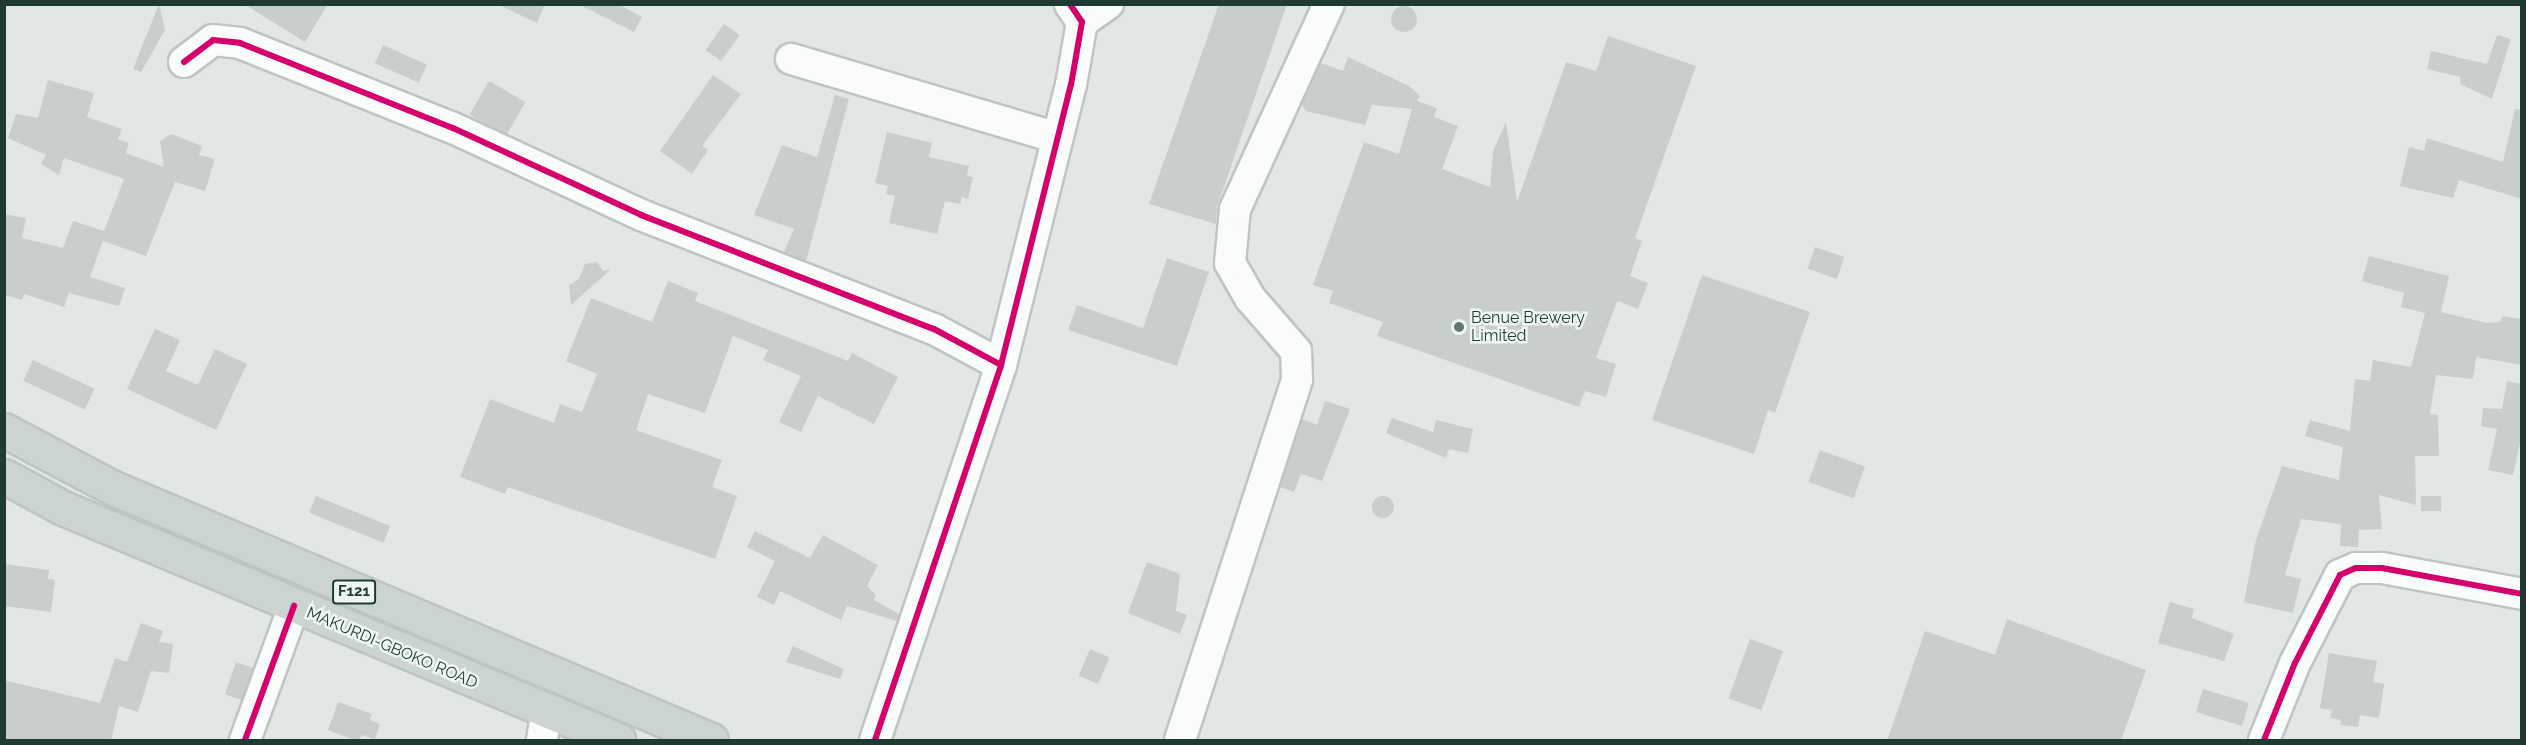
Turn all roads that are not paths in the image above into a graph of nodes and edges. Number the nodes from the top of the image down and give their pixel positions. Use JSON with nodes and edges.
{"nodes":[{"id":1,"x":1108,"y":4,"type":"edge"},
{"id":2,"x":1329,"y":4,"type":"edge"},
{"id":3,"x":1076,"y":13,"type":"edge"},
{"id":4,"x":791,"y":59,"type":"dead end"},
{"id":5,"x":184,"y":62,"type":"dead end"},
{"id":6,"x":1057,"y":138,"type":"junction"},
{"id":7,"x":1000,"y":365,"type":"junction"},
{"id":8,"x":4,"y":430,"type":"edge"},
{"id":9,"x":4,"y":476,"type":"edge"},
{"id":10,"x":2522,"y":594,"type":"edge"},
{"id":11,"x":294,"y":606,"type":"junction"},
{"id":12,"x":544,"y":728,"type":"edge"},
{"id":13,"x":245,"y":741,"type":"edge"},
{"id":14,"x":618,"y":741,"type":"edge"},
{"id":15,"x":711,"y":741,"type":"edge"},
{"id":16,"x":875,"y":741,"type":"edge"},
{"id":17,"x":1180,"y":741,"type":"edge"},
{"id":18,"x":2264,"y":741,"type":"edge"}],
"edges":[{"from":1,"to":3,"type":"street"},
{"from":2,"to":17,"type":"street"},
{"from":3,"to":6,"type":"street"},
{"from":4,"to":6,"type":"street"},
{"from":5,"to":7,"type":"street"},
{"from":6,"to":7,"type":"street"},
{"from":7,"to":16,"type":"street"},
{"from":8,"to":15,"type":"main road","number":"F121"},
{"from":9,"to":11,"type":"main road","name":"MAKURDI-GBOKO ROAD","number":"F121"},
{"from":10,"to":18,"type":"street"},
{"from":11,"to":12,"type":"main road","name":"MAKURDI-GBOKO ROAD","number":"F121"},
{"from":11,"to":13,"type":"street"},
{"from":12,"to":14,"type":"main road","name":"MAKURDI-GBOKO ROAD","number":"F121"}]}
